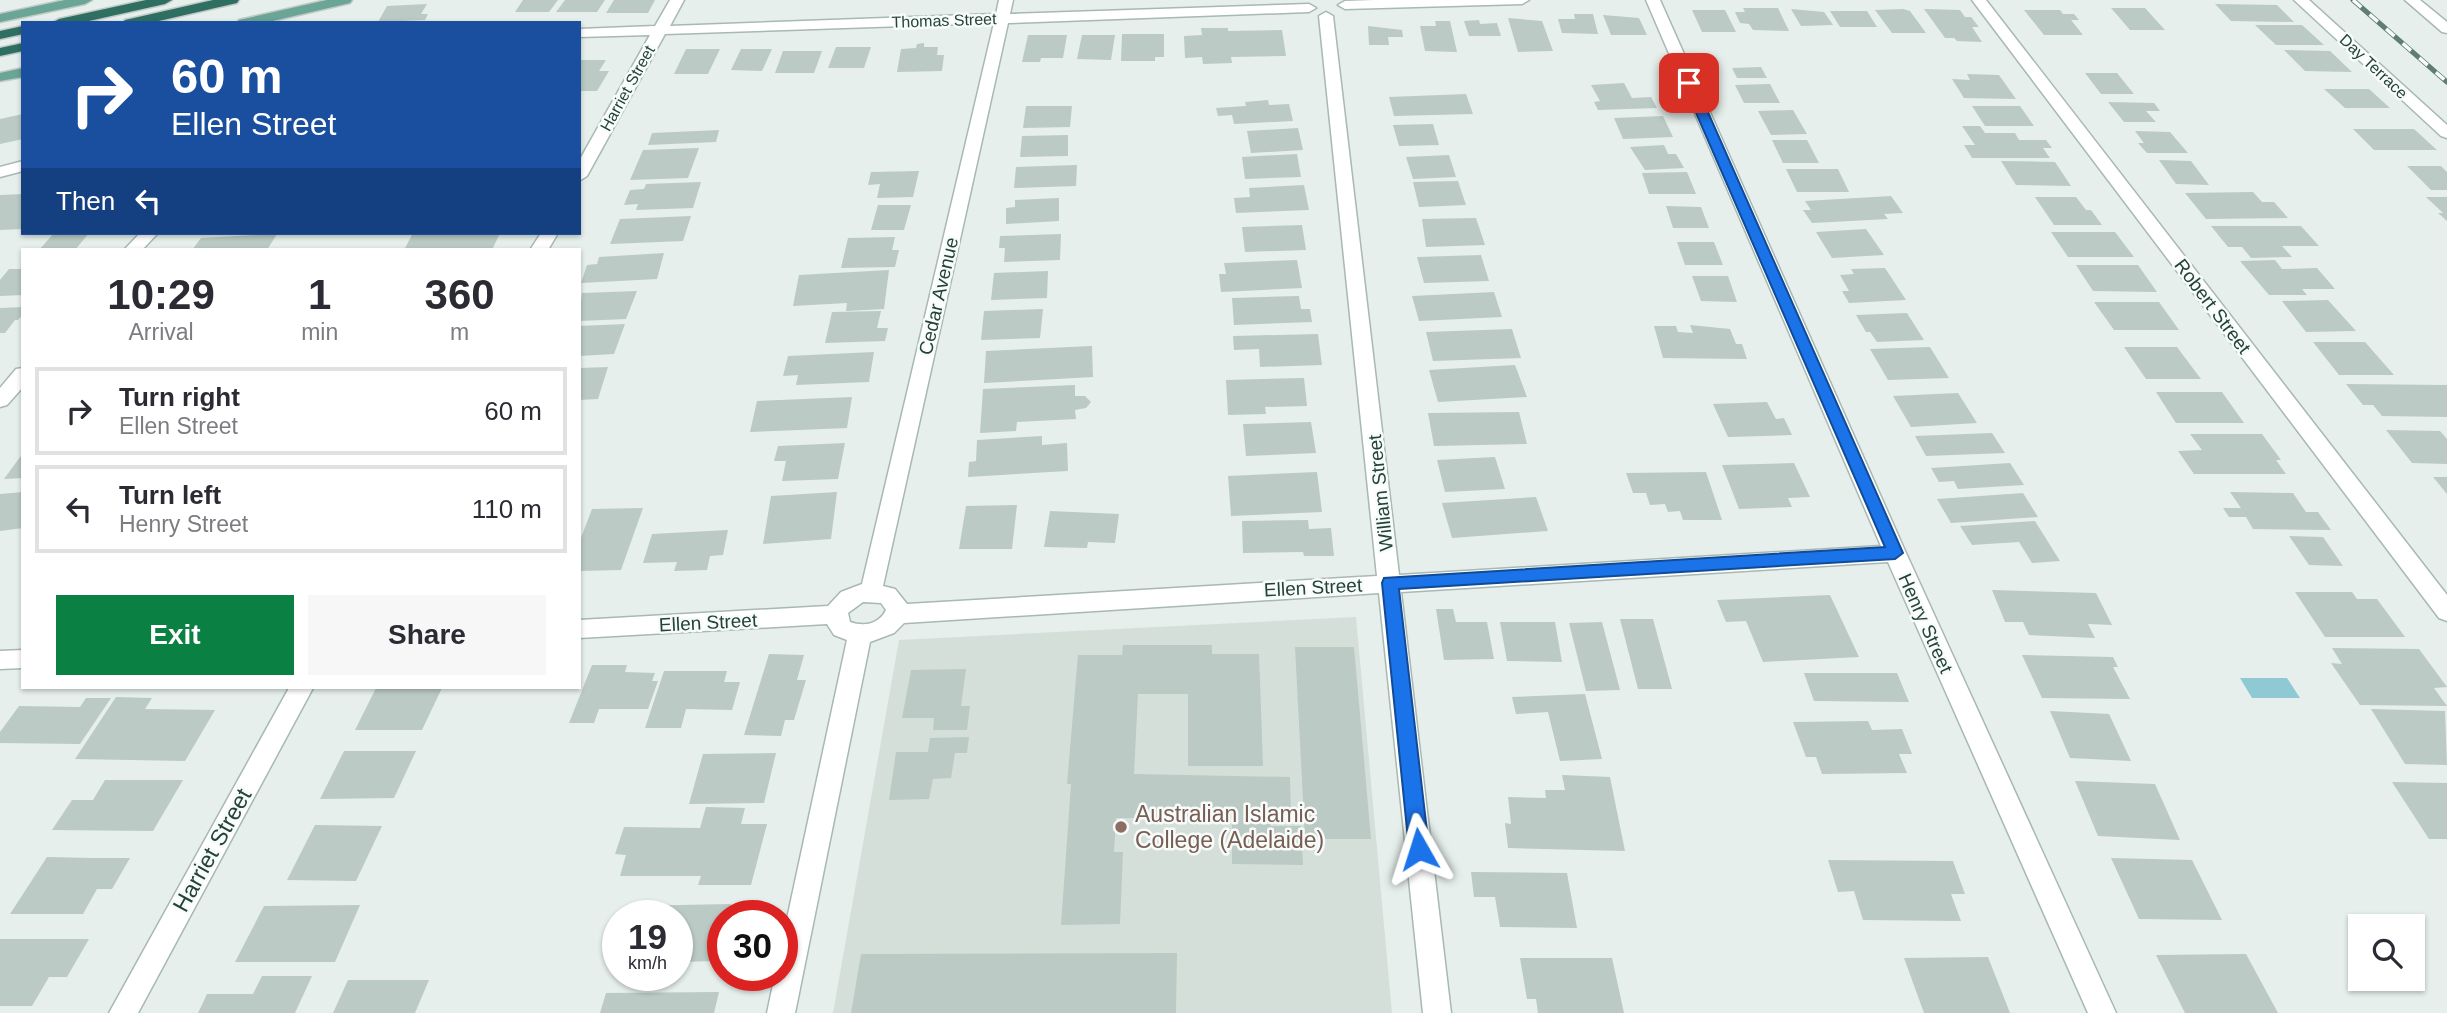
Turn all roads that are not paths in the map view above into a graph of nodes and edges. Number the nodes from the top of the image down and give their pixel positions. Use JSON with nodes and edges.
{"nodes":[{"id":1,"x":85,"y":0,"type":"edge"},
{"id":2,"x":165,"y":0,"type":"edge"},
{"id":3,"x":232,"y":0,"type":"edge"},
{"id":4,"x":345,"y":0,"type":"edge"},
{"id":5,"x":677,"y":0,"type":"edge"},
{"id":6,"x":1522,"y":0,"type":"edge"},
{"id":7,"x":1653,"y":0,"type":"edge"},
{"id":8,"x":1979,"y":0,"type":"edge"},
{"id":9,"x":2301,"y":0,"type":"edge"},
{"id":10,"x":2412,"y":0,"type":"edge"},
{"id":11,"x":309,"y":4,"type":"edge"},
{"id":12,"x":1326,"y":6,"type":"edge"},
{"id":13,"x":1004,"y":9,"type":"edge"},
{"id":14,"x":0,"y":18,"type":"edge"},
{"id":15,"x":68,"y":21,"type":"edge"},
{"id":16,"x":140,"y":21,"type":"edge"},
{"id":17,"x":251,"y":21,"type":"edge"},
{"id":18,"x":2447,"y":29,"type":"edge"},
{"id":19,"x":21,"y":30,"type":"edge"},
{"id":20,"x":659,"y":30,"type":"junction"},
{"id":21,"x":581,"y":33,"type":"edge"},
{"id":22,"x":0,"y":35,"type":"edge"},
{"id":23,"x":21,"y":47,"type":"edge"},
{"id":24,"x":0,"y":52,"type":"edge"},
{"id":25,"x":21,"y":72,"type":"edge"},
{"id":26,"x":0,"y":77,"type":"edge"},
{"id":27,"x":2447,"y":133,"type":"edge"},
{"id":28,"x":21,"y":167,"type":"edge"},
{"id":29,"x":0,"y":172,"type":"edge"},
{"id":30,"x":581,"y":172,"type":"edge"},
{"id":31,"x":147,"y":235,"type":"edge"},
{"id":32,"x":135,"y":248,"type":"edge"},
{"id":33,"x":21,"y":376,"type":"edge"},
{"id":34,"x":0,"y":400,"type":"edge"},
{"id":35,"x":1895,"y":553,"type":"junction"},
{"id":36,"x":1390,"y":583,"type":"junction"},
{"id":37,"x":870,"y":592,"type":"junction"},
{"id":38,"x":2447,"y":612,"type":"edge"},
{"id":39,"x":898,"y":614,"type":"junction"},
{"id":40,"x":836,"y":615,"type":"junction"},
{"id":41,"x":581,"y":629,"type":"edge"},
{"id":42,"x":860,"y":634,"type":"junction"},
{"id":43,"x":21,"y":659,"type":"edge"},
{"id":44,"x":0,"y":660,"type":"edge"},
{"id":45,"x":300,"y":689,"type":"edge"},
{"id":46,"x":123,"y":1013,"type":"edge"},
{"id":47,"x":781,"y":1013,"type":"edge"},
{"id":48,"x":1437,"y":1013,"type":"edge"},
{"id":49,"x":2102,"y":1013,"type":"edge"}],
"edges":[{"from":1,"to":14,"type":"main road"},
{"from":2,"to":15,"type":"highway"},
{"from":3,"to":16,"type":"highway"},
{"from":4,"to":11,"type":"main road"},
{"from":5,"to":20,"type":"street","name":"Harriet Street"},
{"from":6,"to":12,"type":"street","name":"Thomas Street"},
{"from":7,"to":35,"type":"street","name":"Henry Street"},
{"from":8,"to":38,"type":"street","name":"Robert Street"},
{"from":9,"to":27,"type":"street","name":"Day Terrace"},
{"from":10,"to":18,"type":"street"},
{"from":11,"to":17,"type":"main road"},
{"from":12,"to":13,"type":"street","name":"Thomas Street"},
{"from":12,"to":36,"type":"street","name":"William Street"},
{"from":13,"to":20,"type":"street","name":"Thomas Street"},
{"from":13,"to":37,"type":"street","name":"Cedar Avenue"},
{"from":19,"to":22,"type":"highway"},
{"from":20,"to":21,"type":"street","name":"Thomas Street"},
{"from":20,"to":30,"type":"street","name":"Harriet Street"},
{"from":23,"to":24,"type":"highway"},
{"from":25,"to":26,"type":"main road"},
{"from":28,"to":29,"type":"street"},
{"from":31,"to":32,"type":"street"},
{"from":33,"to":34,"type":"street"},
{"from":35,"to":36,"type":"street","name":"Ellen Street"},
{"from":35,"to":49,"type":"street","name":"Henry Street"},
{"from":36,"to":39,"type":"street","name":"Ellen Street"},
{"from":36,"to":48,"type":"street","name":"William Street"},
{"from":37,"to":39,"type":"street"},
{"from":37,"to":40,"type":"street"},
{"from":39,"to":42,"type":"street"},
{"from":40,"to":41,"type":"street","name":"Ellen Street"},
{"from":40,"to":42,"type":"street"},
{"from":42,"to":47,"type":"street"},
{"from":43,"to":44,"type":"street"},
{"from":45,"to":46,"type":"street","name":"Harriet Street"}]}
